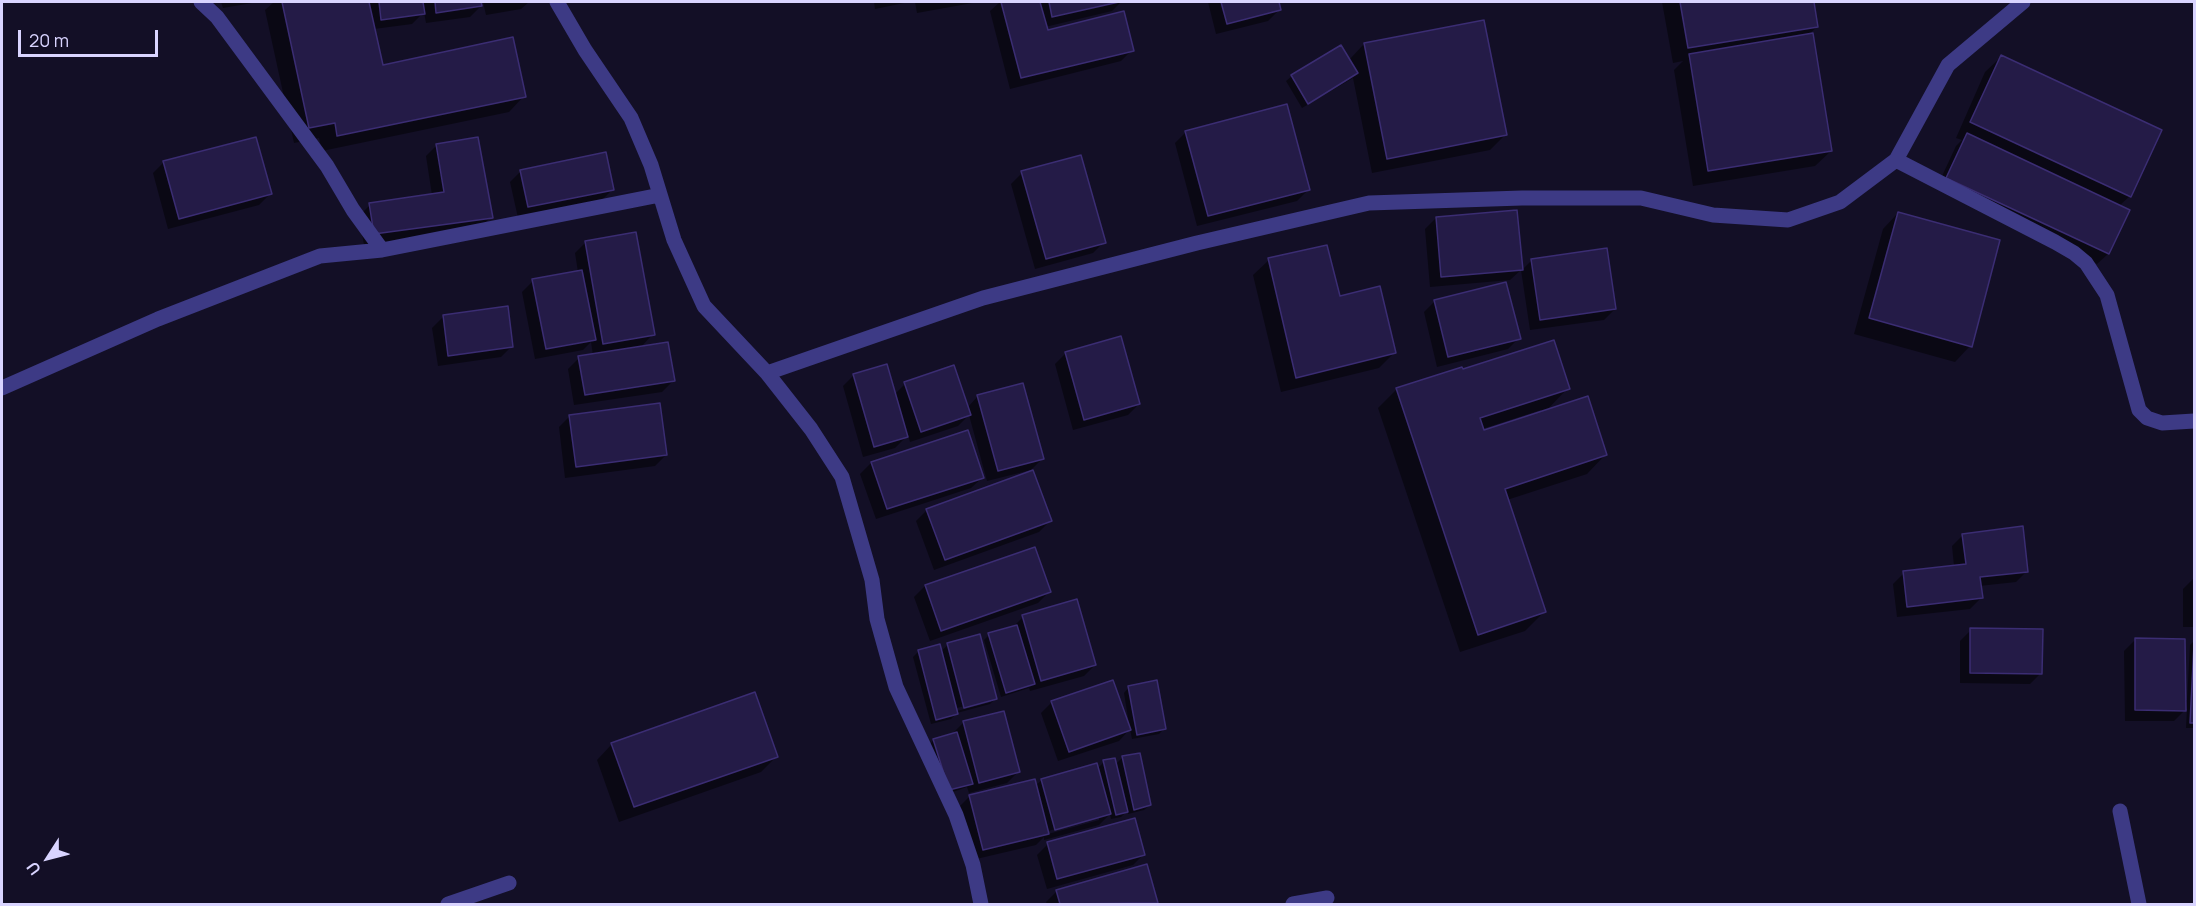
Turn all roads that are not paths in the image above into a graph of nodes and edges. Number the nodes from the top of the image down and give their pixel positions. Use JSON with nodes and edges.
{"nodes":[{"id":1,"x":201,"y":2,"type":"edge"},
{"id":2,"x":557,"y":2,"type":"edge"},
{"id":3,"x":2023,"y":2,"type":"edge"},
{"id":4,"x":1896,"y":160,"type":"junction"},
{"id":5,"x":660,"y":195,"type":"junction"},
{"id":6,"x":382,"y":250,"type":"junction"},
{"id":7,"x":767,"y":373,"type":"junction"},
{"id":8,"x":2,"y":388,"type":"edge"},
{"id":9,"x":2194,"y":421,"type":"edge"},
{"id":10,"x":2120,"y":811,"type":"dead end"},
{"id":11,"x":509,"y":883,"type":"dead end"},
{"id":12,"x":1327,"y":898,"type":"dead end"},
{"id":13,"x":448,"y":904,"type":"edge"},
{"id":14,"x":981,"y":904,"type":"edge"},
{"id":15,"x":1293,"y":904,"type":"edge"},
{"id":16,"x":2139,"y":904,"type":"edge"}],
"edges":[{"from":1,"to":6,"type":"street"},
{"from":2,"to":5,"type":"street"},
{"from":3,"to":4,"type":"street"},
{"from":4,"to":7,"type":"street"},
{"from":4,"to":9,"type":"street"},
{"from":5,"to":6,"type":"street"},
{"from":5,"to":7,"type":"street"},
{"from":6,"to":8,"type":"street"},
{"from":7,"to":14,"type":"street"},
{"from":10,"to":16,"type":"street"},
{"from":11,"to":13,"type":"street"},
{"from":12,"to":15,"type":"street"}]}
